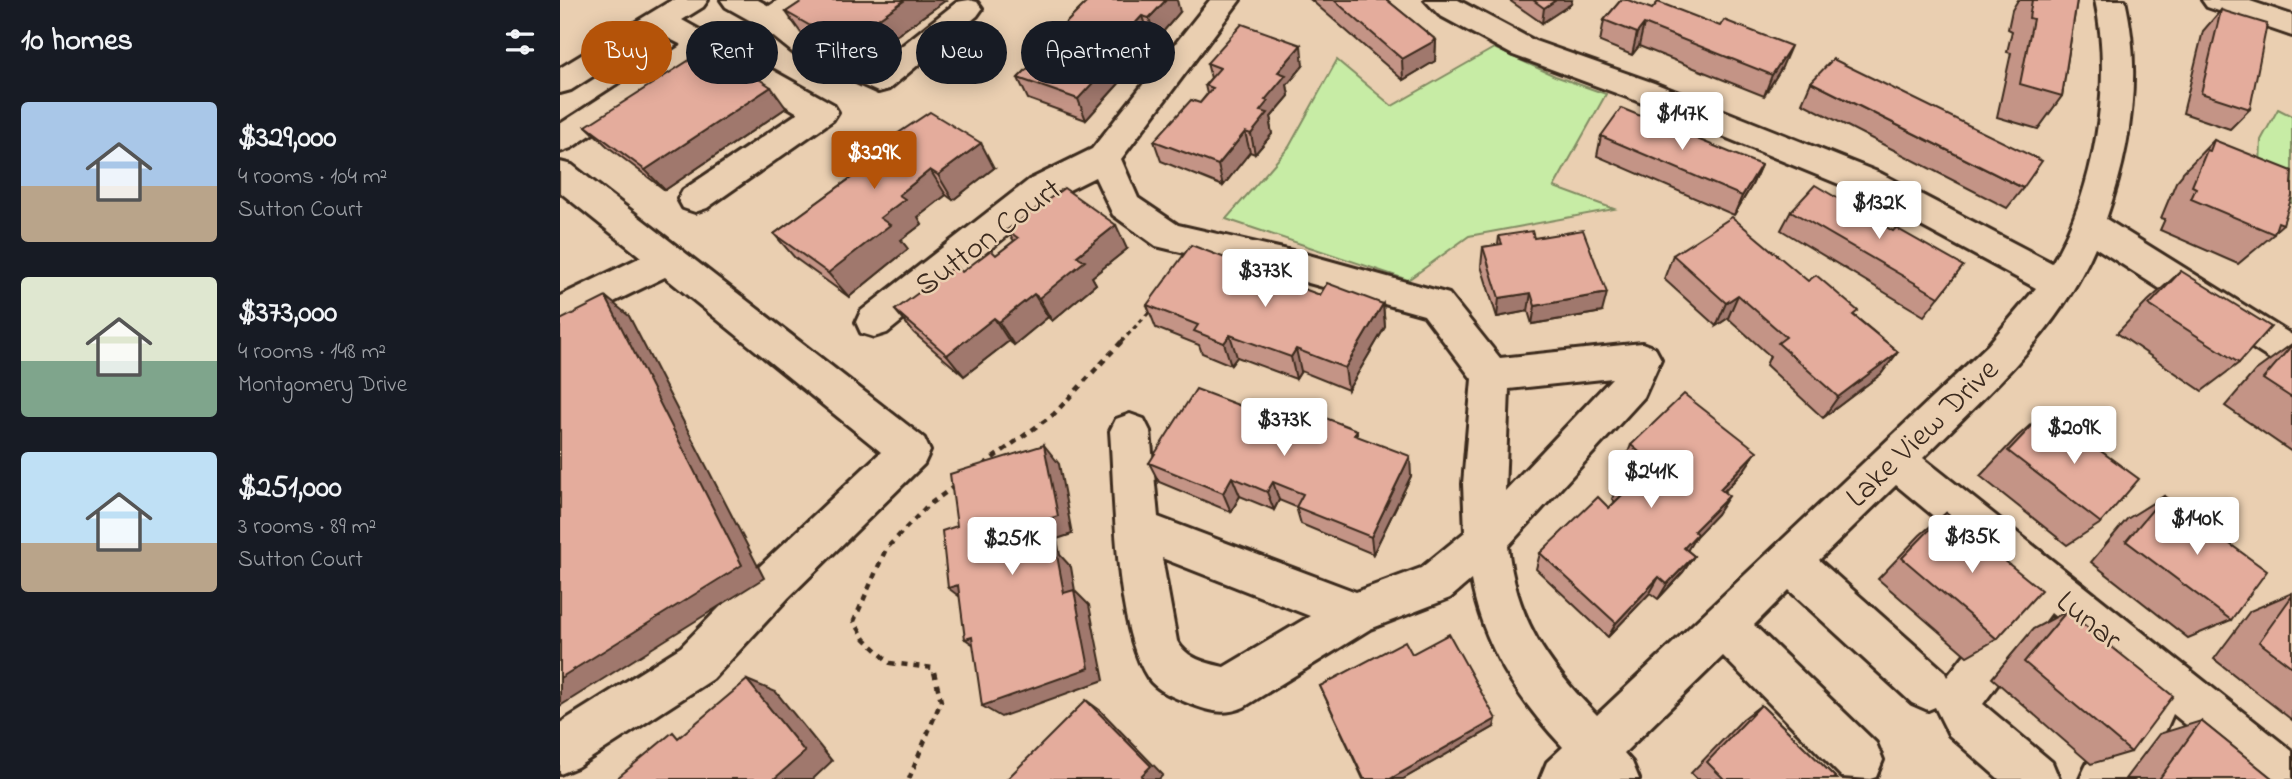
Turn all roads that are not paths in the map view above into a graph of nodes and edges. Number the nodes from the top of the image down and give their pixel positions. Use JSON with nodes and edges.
{"nodes":[{"id":1,"x":693,"y":0,"type":"edge"},
{"id":2,"x":736,"y":0,"type":"edge"},
{"id":3,"x":799,"y":0,"type":"edge"},
{"id":4,"x":1225,"y":0,"type":"edge"},
{"id":5,"x":1440,"y":0,"type":"edge"},
{"id":6,"x":2110,"y":0,"type":"edge"},
{"id":7,"x":2217,"y":0,"type":"edge"},
{"id":8,"x":967,"y":9,"type":"dead end"},
{"id":9,"x":770,"y":19,"type":"junction"},
{"id":10,"x":660,"y":20,"type":"junction"},
{"id":11,"x":2292,"y":26,"type":"edge"},
{"id":12,"x":686,"y":34,"type":"edge"},
{"id":13,"x":686,"y":57,"type":"edge"},
{"id":14,"x":560,"y":82,"type":"edge"},
{"id":15,"x":775,"y":84,"type":"edge"},
{"id":16,"x":560,"y":140,"type":"edge"},
{"id":17,"x":1104,"y":158,"type":"junction"},
{"id":18,"x":560,"y":174,"type":"edge"},
{"id":19,"x":695,"y":199,"type":"dead end"},
{"id":20,"x":2088,"y":226,"type":"junction"},
{"id":21,"x":668,"y":260,"type":"junction"},
{"id":22,"x":2059,"y":284,"type":"junction"},
{"id":23,"x":560,"y":313,"type":"edge"},
{"id":24,"x":874,"y":322,"type":"dead end"},
{"id":25,"x":2287,"y":341,"type":"edge"},
{"id":26,"x":1491,"y":375,"type":"junction"},
{"id":27,"x":1130,"y":430,"type":"dead end"},
{"id":28,"x":1893,"y":458,"type":"junction"},
{"id":29,"x":1139,"y":529,"type":"junction"},
{"id":30,"x":1484,"y":541,"type":"junction"},
{"id":31,"x":1789,"y":561,"type":"junction"},
{"id":32,"x":2046,"y":584,"type":"junction"},
{"id":33,"x":1356,"y":613,"type":"junction"},
{"id":34,"x":1724,"y":626,"type":"junction"},
{"id":35,"x":2171,"y":684,"type":"junction"},
{"id":36,"x":1928,"y":687,"type":"dead end"},
{"id":37,"x":560,"y":750,"type":"edge"},
{"id":38,"x":1859,"y":760,"type":"dead end"},
{"id":39,"x":1592,"y":765,"type":"edge"},
{"id":40,"x":2035,"y":779,"type":"edge"},
{"id":41,"x":2104,"y":779,"type":"edge"},
{"id":42,"x":2289,"y":779,"type":"edge"}],
"edges":[{"from":1,"to":10,"type":"street"},
{"from":2,"to":9,"type":"street"},
{"from":3,"to":9,"type":"street"},
{"from":4,"to":17,"type":"street"},
{"from":5,"to":22,"type":"street"},
{"from":6,"to":20,"type":"street","name":"Lake View Drive"},
{"from":7,"to":11,"type":"street"},
{"from":8,"to":9,"type":"street"},
{"from":10,"to":12,"type":"street"},
{"from":10,"to":14,"type":"street"},
{"from":13,"to":16,"type":"street"},
{"from":15,"to":19,"type":"street"},
{"from":17,"to":24,"type":"street","name":"Sutton Court"},
{"from":17,"to":26,"type":"street"},
{"from":18,"to":21,"type":"street"},
{"from":20,"to":22,"type":"street","name":"Lake View Drive"},
{"from":20,"to":25,"type":"street"},
{"from":21,"to":23,"type":"street"},
{"from":21,"to":37,"type":"street"},
{"from":22,"to":28,"type":"street","name":"Lake View Drive"},
{"from":26,"to":30,"type":"street"},
{"from":26,"to":30,"type":"street"},
{"from":27,"to":29,"type":"street"},
{"from":28,"to":31,"type":"street","name":"Lake View Drive"},
{"from":28,"to":32,"type":"street","name":"Lunar"},
{"from":29,"to":33,"type":"street"},
{"from":29,"to":33,"type":"street"},
{"from":30,"to":33,"type":"street"},
{"from":30,"to":39,"type":"street"},
{"from":31,"to":34,"type":"street","name":"Lake View Drive"},
{"from":31,"to":36,"type":"street"},
{"from":32,"to":35,"type":"street","name":"Lunar"},
{"from":32,"to":40,"type":"street"},
{"from":34,"to":38,"type":"street"},
{"from":34,"to":39,"type":"street","name":"Lake View Drive"},
{"from":35,"to":41,"type":"street"},
{"from":35,"to":42,"type":"street","name":"Lunar"}]}
